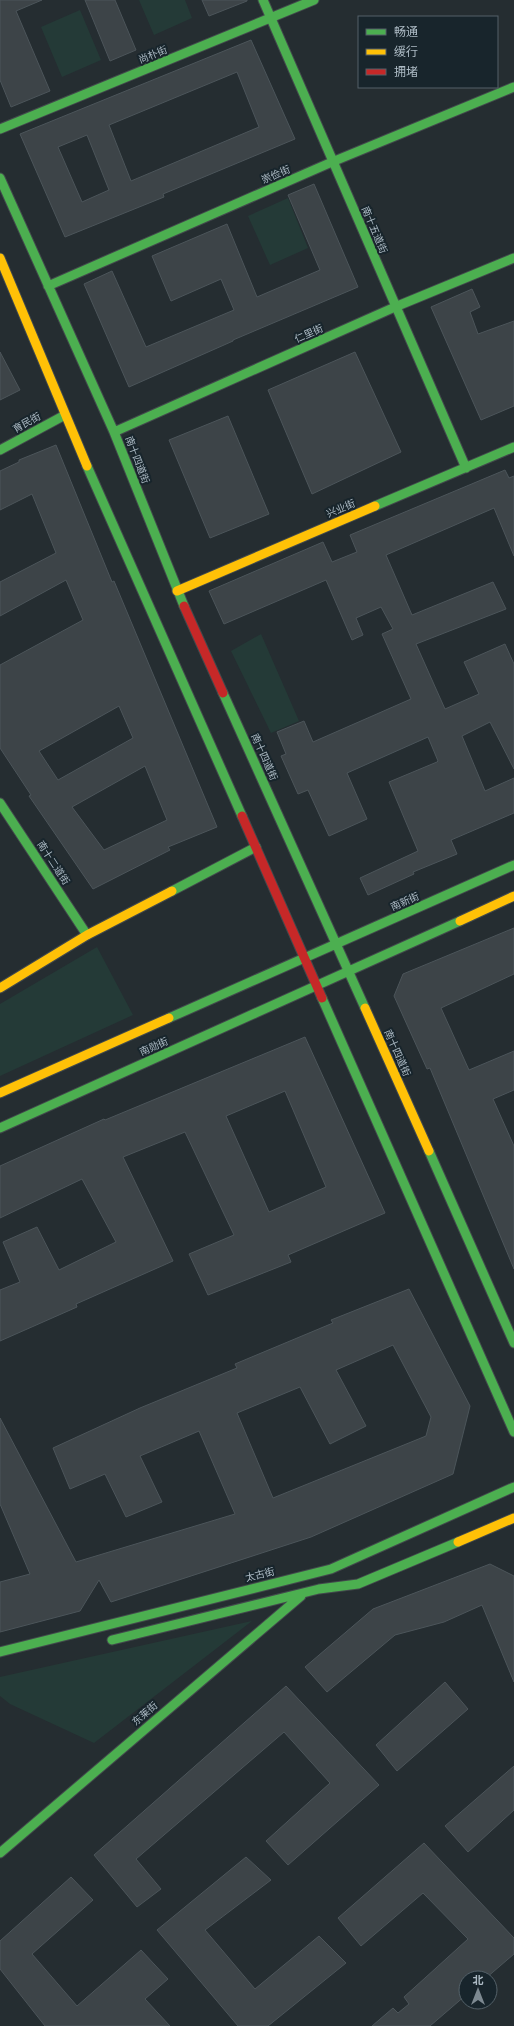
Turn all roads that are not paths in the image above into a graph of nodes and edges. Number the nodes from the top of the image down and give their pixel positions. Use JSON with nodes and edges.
{"nodes":[{"id":1,"x":263,"y":0,"type":"edge"},
{"id":2,"x":314,"y":0,"type":"edge"},
{"id":3,"x":271,"y":19,"type":"junction"},
{"id":4,"x":514,"y":87,"type":"edge"},
{"id":5,"x":0,"y":129,"type":"edge"},
{"id":6,"x":332,"y":162,"type":"junction"},
{"id":7,"x":0,"y":178,"type":"edge"},
{"id":8,"x":0,"y":258,"type":"edge"},
{"id":9,"x":514,"y":258,"type":"edge"},
{"id":10,"x":48,"y":286,"type":"junction"},
{"id":11,"x":395,"y":308,"type":"junction"},
{"id":12,"x":65,"y":415,"type":"junction"},
{"id":13,"x":114,"y":432,"type":"junction"},
{"id":14,"x":514,"y":447,"type":"edge"},
{"id":15,"x":0,"y":450,"type":"edge"},
{"id":16,"x":466,"y":468,"type":"junction"},
{"id":17,"x":177,"y":591,"type":"junction"},
{"id":18,"x":0,"y":803,"type":"edge"},
{"id":19,"x":256,"y":847,"type":"junction"},
{"id":20,"x":514,"y":865,"type":"edge"},
{"id":21,"x":514,"y":896,"type":"edge"},
{"id":22,"x":87,"y":935,"type":"junction"},
{"id":23,"x":337,"y":944,"type":"junction"},
{"id":24,"x":304,"y":959,"type":"junction"},
{"id":25,"x":349,"y":972,"type":"junction"},
{"id":26,"x":317,"y":986,"type":"junction"},
{"id":27,"x":0,"y":988,"type":"edge"},
{"id":28,"x":0,"y":1093,"type":"edge"},
{"id":29,"x":0,"y":1128,"type":"edge"},
{"id":30,"x":514,"y":1343,"type":"edge"},
{"id":31,"x":514,"y":1432,"type":"edge"},
{"id":32,"x":514,"y":1487,"type":"edge"},
{"id":33,"x":514,"y":1518,"type":"edge"},
{"id":34,"x":305,"y":1592,"type":"junction"},
{"id":35,"x":99,"y":1643,"type":"dead end"},
{"id":36,"x":0,"y":1652,"type":"edge"},
{"id":37,"x":0,"y":1853,"type":"edge"}],
"edges":[{"from":1,"to":3,"type":"main road","name":"南十五道街"},
{"from":2,"to":3,"type":"main road","name":"尚朴街"},
{"from":3,"to":5,"type":"main road","name":"尚朴街"},
{"from":3,"to":6,"type":"main road","name":"南十五道街"},
{"from":4,"to":6,"type":"main road","name":"崇俭街"},
{"from":6,"to":10,"type":"main road","name":"崇俭街"},
{"from":6,"to":11,"type":"main road","name":"南十五道街"},
{"from":7,"to":10,"type":"main road","name":"南十四道街"},
{"from":8,"to":12,"type":"main road"},
{"from":9,"to":11,"type":"main road","name":"仁里街"},
{"from":10,"to":13,"type":"main road","name":"南十四道街"},
{"from":11,"to":13,"type":"main road","name":"仁里街"},
{"from":11,"to":16,"type":"main road","name":"南十五道街"},
{"from":12,"to":15,"type":"main road","name":"育民街"},
{"from":12,"to":19,"type":"main road"},
{"from":13,"to":17,"type":"main road","name":"南十四道街"},
{"from":14,"to":16,"type":"main road","name":"兴业街"},
{"from":16,"to":17,"type":"main road","name":"兴业街"},
{"from":17,"to":23,"type":"main road","name":"南十四道街"},
{"from":18,"to":22,"type":"main road","name":"南十二道街"},
{"from":19,"to":22,"type":"main road"},
{"from":19,"to":24,"type":"main road"},
{"from":20,"to":23,"type":"main road","name":"南新街"},
{"from":21,"to":25,"type":"main road"},
{"from":22,"to":27,"type":"main road"},
{"from":23,"to":24,"type":"main road","name":"南新街"},
{"from":23,"to":25,"type":"main road","name":"南十四道街"},
{"from":24,"to":26,"type":"main road"},
{"from":24,"to":28,"type":"main road","name":"南勋街"},
{"from":25,"to":26,"type":"main road"},
{"from":25,"to":30,"type":"main road","name":"南十四道街"},
{"from":26,"to":29,"type":"main road","name":"南勋街"},
{"from":26,"to":31,"type":"main road"},
{"from":32,"to":36,"type":"main road","name":"太古街"},
{"from":33,"to":34,"type":"main road"},
{"from":34,"to":35,"type":"main road"},
{"from":34,"to":37,"type":"main road","name":"东莱街"}]}
